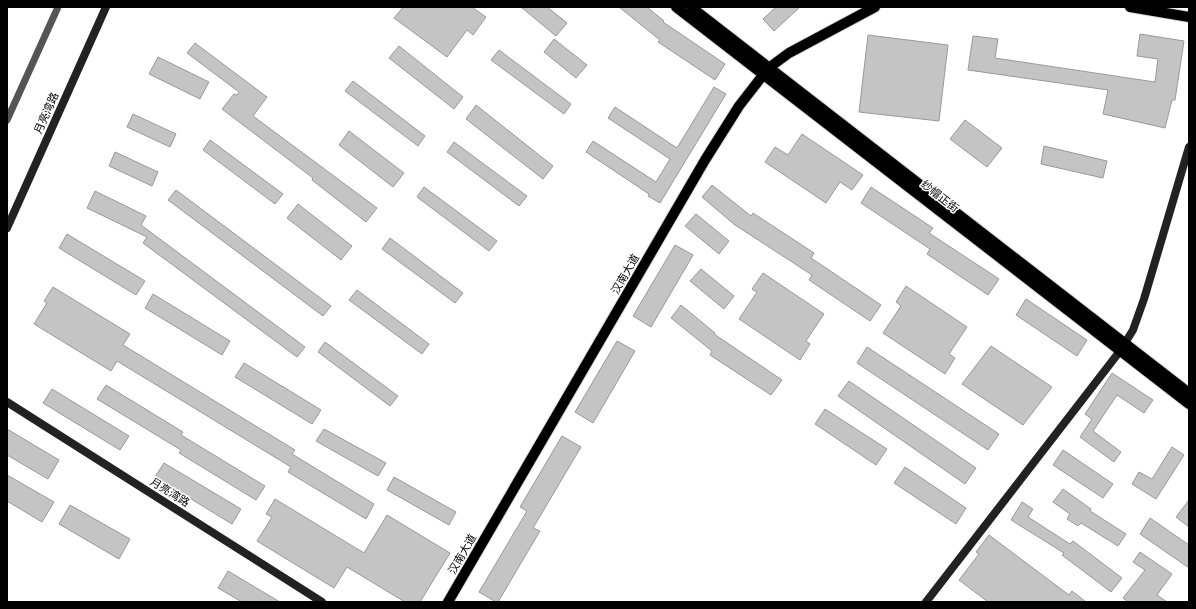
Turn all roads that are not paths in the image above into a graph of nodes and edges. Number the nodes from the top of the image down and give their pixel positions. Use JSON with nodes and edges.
{"nodes":[{"id":1,"x":58,"y":7,"type":"edge"},
{"id":2,"x":106,"y":7,"type":"edge"},
{"id":3,"x":676,"y":7,"type":"edge"},
{"id":4,"x":691,"y":7,"type":"edge"},
{"id":5,"x":875,"y":7,"type":"edge"},
{"id":6,"x":1130,"y":7,"type":"edge"},
{"id":7,"x":1189,"y":17,"type":"edge"},
{"id":8,"x":766,"y":71,"type":"junction"},
{"id":9,"x":7,"y":120,"type":"edge"},
{"id":10,"x":1189,"y":146,"type":"edge"},
{"id":11,"x":7,"y":228,"type":"edge"},
{"id":12,"x":1122,"y":347,"type":"junction"},
{"id":13,"x":1189,"y":393,"type":"edge"},
{"id":14,"x":7,"y":402,"type":"edge"},
{"id":15,"x":1189,"y":404,"type":"edge"},
{"id":16,"x":322,"y":602,"type":"edge"},
{"id":17,"x":448,"y":602,"type":"edge"},
{"id":18,"x":926,"y":602,"type":"edge"}],
"edges":[{"from":1,"to":9,"type":"street"},
{"from":2,"to":11,"type":"street","name":"月亮湾路"},
{"from":3,"to":8,"type":"main road","name":"纱帽正街"},
{"from":4,"to":8,"type":"main road","name":"纱帽正街"},
{"from":5,"to":8,"type":"main road","name":"汉南大道"},
{"from":6,"to":7,"type":"main road"},
{"from":8,"to":12,"type":"main road","name":"纱帽正街"},
{"from":8,"to":17,"type":"main road","name":"汉南大道"},
{"from":10,"to":12,"type":"street"},
{"from":12,"to":13,"type":"main road","name":"纱帽正街"},
{"from":12,"to":15,"type":"main road","name":"纱帽正街"},
{"from":12,"to":18,"type":"street"},
{"from":14,"to":16,"type":"street","name":"月亮湾路"}]}
